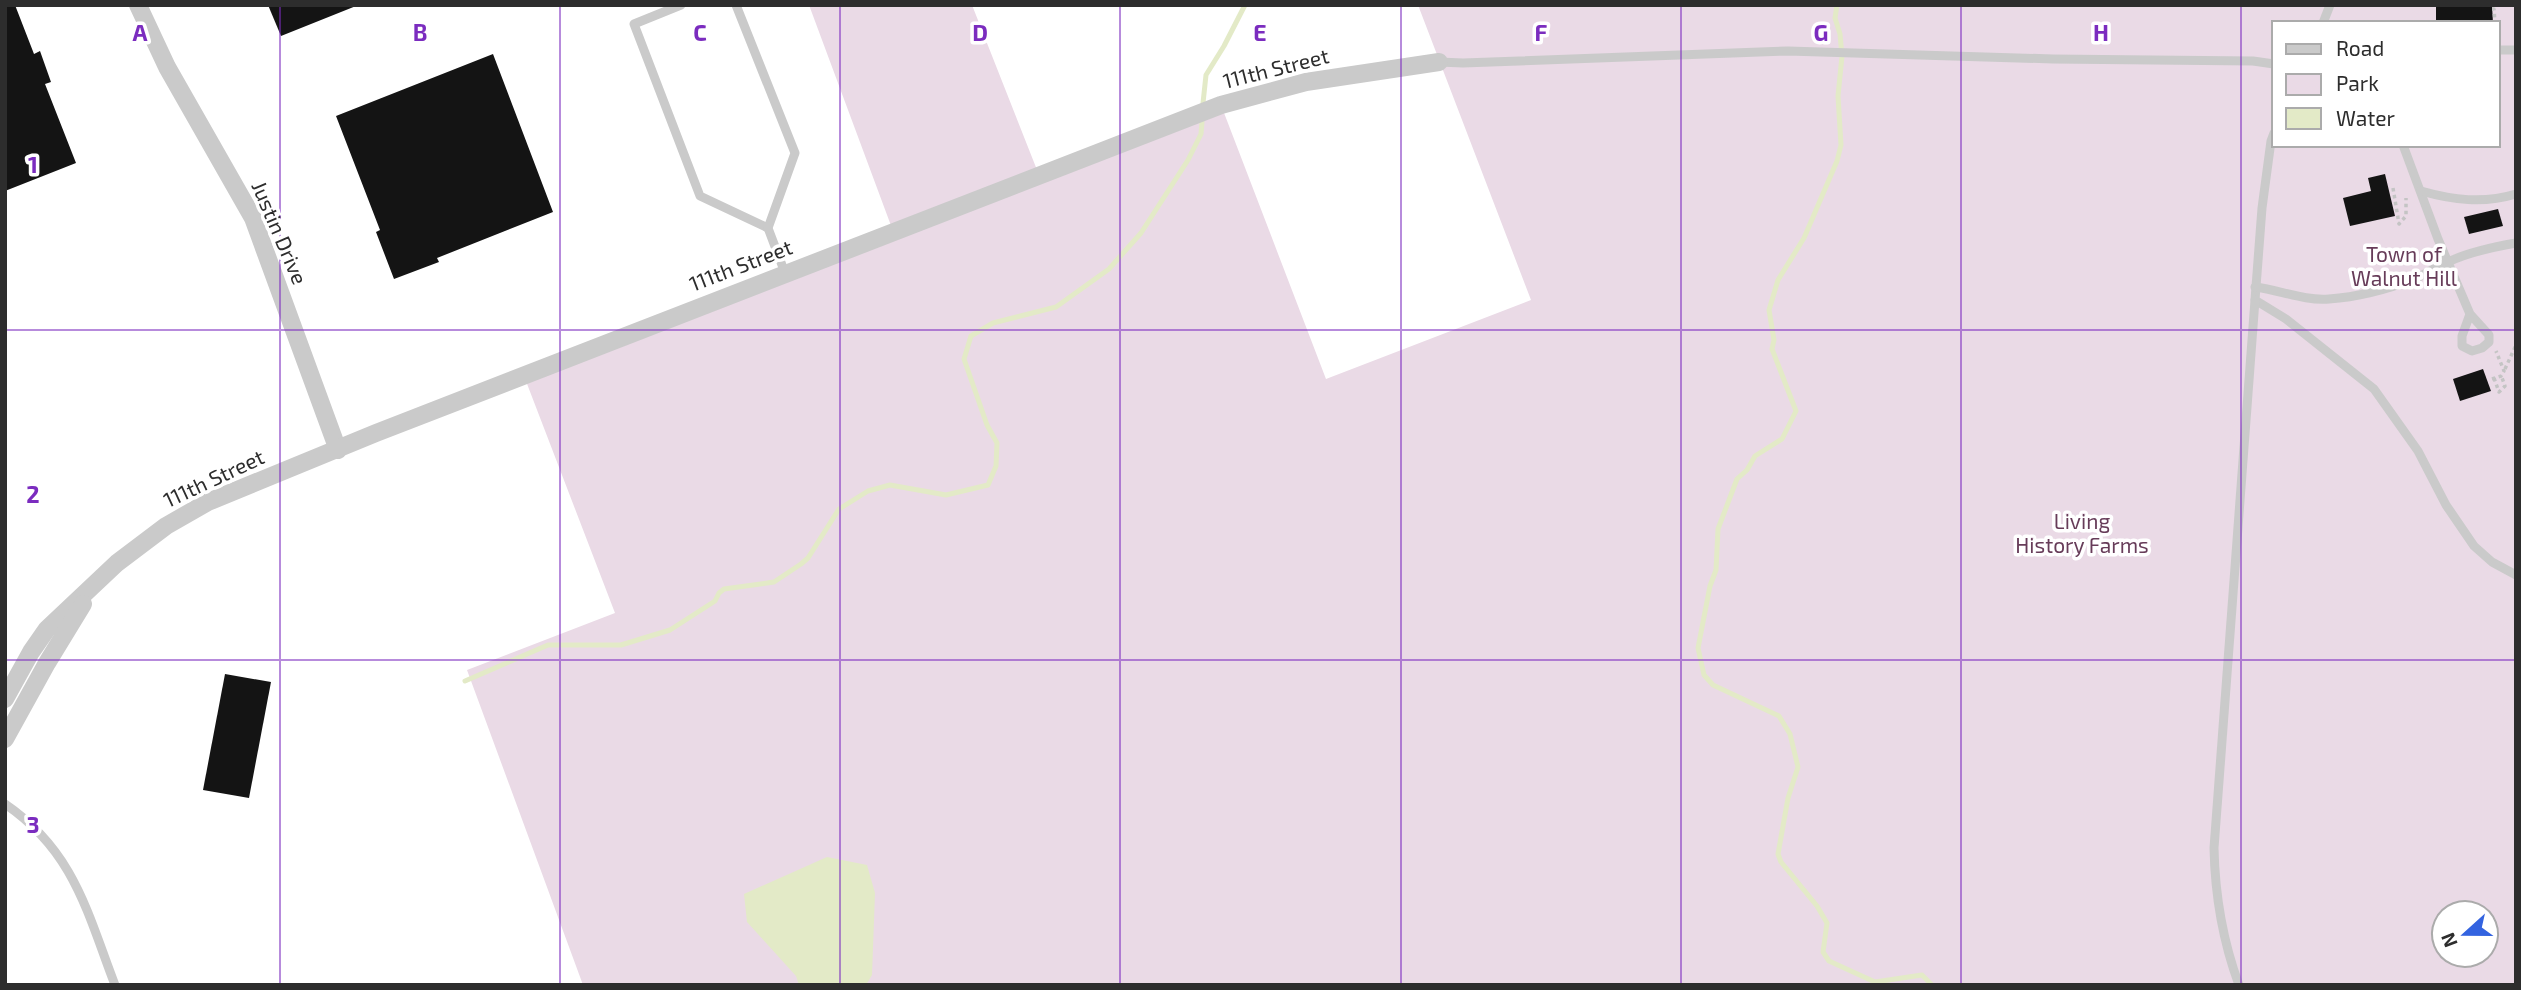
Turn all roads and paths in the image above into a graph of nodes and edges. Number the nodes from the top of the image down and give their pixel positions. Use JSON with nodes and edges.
{"nodes":[{"id":1,"x":138,"y":5,"type":"edge"},
{"id":2,"x":681,"y":5,"type":"edge"},
{"id":3,"x":736,"y":5,"type":"edge"},
{"id":4,"x":2493,"y":9,"type":"dead end"},
{"id":5,"x":2494,"y":21,"type":"edge"},
{"id":6,"x":1439,"y":62,"type":"joint"},
{"id":7,"x":2272,"y":64,"type":"edge"},
{"id":8,"x":2272,"y":138,"type":"edge"},
{"id":9,"x":2404,"y":147,"type":"edge"},
{"id":10,"x":2393,"y":188,"type":"dead end"},
{"id":11,"x":2421,"y":191,"type":"junction"},
{"id":12,"x":2516,"y":194,"type":"edge"},
{"id":13,"x":2401,"y":200,"type":"junction"},
{"id":14,"x":768,"y":228,"type":"junction"},
{"id":15,"x":2516,"y":243,"type":"edge"},
{"id":16,"x":2448,"y":261,"type":"junction"},
{"id":17,"x":785,"y":273,"type":"junction"},
{"id":18,"x":2255,"y":287,"type":"junction"},
{"id":19,"x":2255,"y":300,"type":"junction"},
{"id":20,"x":2470,"y":314,"type":"junction"},
{"id":21,"x":2489,"y":335,"type":"junction"},
{"id":22,"x":2516,"y":345,"type":"edge"},
{"id":23,"x":2503,"y":373,"type":"junction"},
{"id":24,"x":338,"y":450,"type":"junction"},
{"id":25,"x":2516,"y":575,"type":"edge"},
{"id":26,"x":92,"y":589,"type":"junction"},
{"id":27,"x":5,"y":699,"type":"edge"},
{"id":28,"x":5,"y":740,"type":"edge"},
{"id":29,"x":5,"y":804,"type":"edge"},
{"id":30,"x":115,"y":985,"type":"edge"},
{"id":31,"x":2238,"y":985,"type":"edge"}],
"edges":[{"from":1,"to":24,"type":"street","name":"Justin Drive"},
{"from":2,"to":14,"type":"lane"},
{"from":3,"to":14,"type":"lane"},
{"from":4,"to":5,"type":"path"},
{"from":6,"to":7,"type":"lane"},
{"from":6,"to":17,"type":"street","name":"111th Street"},
{"from":8,"to":18,"type":"lane"},
{"from":9,"to":11,"type":"lane"},
{"from":10,"to":13,"type":"path"},
{"from":11,"to":12,"type":"lane"},
{"from":11,"to":16,"type":"lane"},
{"from":13,"to":13,"type":"path"},
{"from":14,"to":17,"type":"lane"},
{"from":15,"to":16,"type":"lane"},
{"from":16,"to":18,"type":"lane"},
{"from":16,"to":20,"type":"lane"},
{"from":17,"to":24,"type":"street","name":"111th Street"},
{"from":18,"to":19,"type":"lane"},
{"from":19,"to":25,"type":"lane"},
{"from":19,"to":31,"type":"lane"},
{"from":20,"to":21,"type":"lane"},
{"from":20,"to":21,"type":"lane"},
{"from":21,"to":23,"type":"path"},
{"from":22,"to":23,"type":"path"},
{"from":23,"to":23,"type":"path"},
{"from":24,"to":26,"type":"street","name":"111th Street"},
{"from":26,"to":27,"type":"street","name":"111th Street"},
{"from":26,"to":28,"type":"street","name":"111th Street"},
{"from":29,"to":30,"type":"lane"}]}
